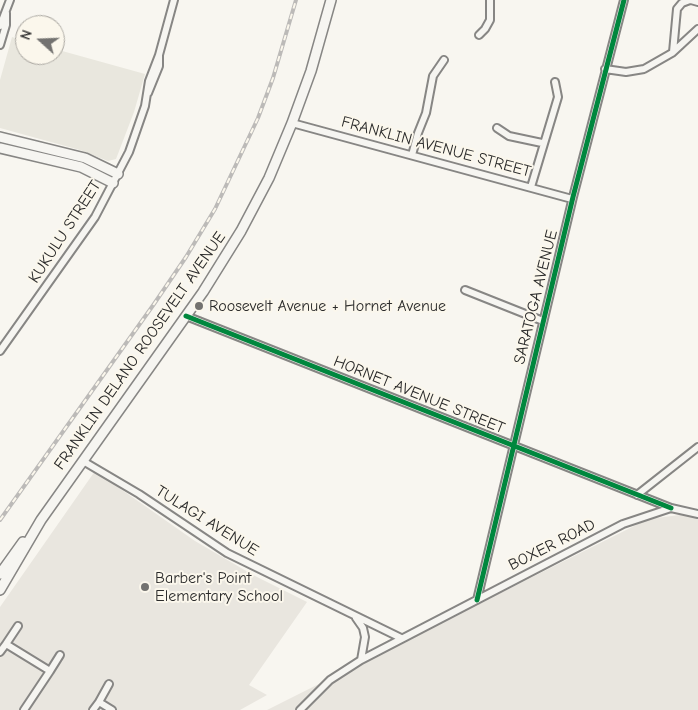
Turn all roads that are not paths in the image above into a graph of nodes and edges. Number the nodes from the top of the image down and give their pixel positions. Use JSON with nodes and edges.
{"nodes":[{"id":1,"x":10,"y":0,"type":"edge"},
{"id":2,"x":174,"y":0,"type":"edge"},
{"id":3,"x":331,"y":0,"type":"edge"},
{"id":4,"x":490,"y":0,"type":"edge"},
{"id":5,"x":624,"y":0,"type":"edge"},
{"id":6,"x":691,"y":0,"type":"edge"},
{"id":7,"x":698,"y":2,"type":"edge"},
{"id":8,"x":6,"y":13,"type":"junction"},
{"id":9,"x":0,"y":26,"type":"edge"},
{"id":10,"x":698,"y":29,"type":"edge"},
{"id":11,"x":478,"y":35,"type":"dead end"},
{"id":12,"x":0,"y":45,"type":"edge"},
{"id":13,"x":672,"y":53,"type":"junction"},
{"id":14,"x":444,"y":60,"type":"dead end"},
{"id":15,"x":605,"y":69,"type":"junction"},
{"id":16,"x":555,"y":82,"type":"dead end"},
{"id":17,"x":292,"y":123,"type":"junction"},
{"id":18,"x":496,"y":128,"type":"dead end"},
{"id":19,"x":0,"y":137,"type":"edge"},
{"id":20,"x":542,"y":143,"type":"junction"},
{"id":21,"x":0,"y":148,"type":"edge"},
{"id":22,"x":412,"y":155,"type":"junction"},
{"id":23,"x":115,"y":178,"type":"junction"},
{"id":24,"x":530,"y":187,"type":"junction"},
{"id":25,"x":572,"y":199,"type":"junction"},
{"id":26,"x":465,"y":290,"type":"dead end"},
{"id":27,"x":186,"y":316,"type":"junction"},
{"id":28,"x":543,"y":321,"type":"junction"},
{"id":29,"x":0,"y":351,"type":"edge"},
{"id":30,"x":512,"y":446,"type":"junction"},
{"id":31,"x":698,"y":447,"type":"edge"},
{"id":32,"x":83,"y":461,"type":"junction"},
{"id":33,"x":637,"y":494,"type":"junction"},
{"id":34,"x":671,"y":508,"type":"junction"},
{"id":35,"x":698,"y":514,"type":"edge"},
{"id":36,"x":41,"y":520,"type":"junction"},
{"id":37,"x":0,"y":574,"type":"edge"},
{"id":38,"x":0,"y":590,"type":"edge"},
{"id":39,"x":477,"y":600,"type":"junction"},
{"id":40,"x":356,"y":617,"type":"junction"},
{"id":41,"x":18,"y":626,"type":"dead end"},
{"id":42,"x":401,"y":638,"type":"junction"},
{"id":43,"x":6,"y":644,"type":"junction"},
{"id":44,"x":0,"y":652,"type":"edge"},
{"id":45,"x":60,"y":655,"type":"dead end"},
{"id":46,"x":361,"y":660,"type":"junction"},
{"id":47,"x":50,"y":671,"type":"junction"},
{"id":48,"x":109,"y":684,"type":"dead end"},
{"id":49,"x":99,"y":702,"type":"junction"},
{"id":50,"x":24,"y":710,"type":"edge"},
{"id":51,"x":93,"y":710,"type":"edge"},
{"id":52,"x":112,"y":710,"type":"edge"},
{"id":53,"x":300,"y":710,"type":"edge"}],
"edges":[{"from":1,"to":8,"type":"street"},
{"from":2,"to":23,"type":"street","name":"KUKULU STREET"},
{"from":3,"to":17,"type":"main road","name":"FRANKLIN DELANO ROOSEVELT AVENUE"},
{"from":4,"to":11,"type":"street"},
{"from":5,"to":15,"type":"street","name":"SARATOGA AVENUE"},
{"from":6,"to":7,"type":"street"},
{"from":6,"to":13,"type":"street"},
{"from":8,"to":9,"type":"street"},
{"from":8,"to":12,"type":"street"},
{"from":10,"to":13,"type":"street"},
{"from":13,"to":15,"type":"street"},
{"from":14,"to":22,"type":"street"},
{"from":15,"to":25,"type":"street","name":"SARATOGA AVENUE"},
{"from":16,"to":20,"type":"street"},
{"from":17,"to":22,"type":"street","name":"FRANKLIN AVENUE STREET"},
{"from":17,"to":27,"type":"main road","name":"FRANKLIN DELANO ROOSEVELT AVENUE"},
{"from":18,"to":20,"type":"street"},
{"from":19,"to":23,"type":"main road"},
{"from":20,"to":24,"type":"street"},
{"from":21,"to":23,"type":"main road"},
{"from":22,"to":24,"type":"street","name":"FRANKLIN AVENUE STREET"},
{"from":23,"to":29,"type":"street","name":"KUKULU STREET"},
{"from":24,"to":25,"type":"street","name":"FRANKLIN AVENUE STREET"},
{"from":25,"to":28,"type":"street","name":"SARATOGA AVENUE"},
{"from":26,"to":28,"type":"street"},
{"from":27,"to":30,"type":"street","name":"HORNET AVENUE STREET"},
{"from":27,"to":32,"type":"main road","name":"FRANKLIN DELANO ROOSEVELT AVENUE"},
{"from":28,"to":30,"type":"street","name":"SARATOGA AVENUE"},
{"from":30,"to":33,"type":"street","name":"HORNET AVENUE STREET"},
{"from":30,"to":39,"type":"street","name":"SARATOGA AVENUE"},
{"from":31,"to":33,"type":"street"},
{"from":32,"to":36,"type":"main road","name":"FRANKLIN DELANO ROOSEVELT AVENUE"},
{"from":32,"to":40,"type":"street","name":"TULAGI AVENUE"},
{"from":33,"to":34,"type":"street","name":"HORNET AVENUE STREET"},
{"from":34,"to":35,"type":"street"},
{"from":34,"to":39,"type":"street","name":"BOXER ROAD"},
{"from":36,"to":37,"type":"main road","name":"FRANKLIN DELANO ROOSEVELT AVENUE"},
{"from":36,"to":38,"type":"main road","name":"FRANKLIN DELANO ROOSEVELT AVENUE"},
{"from":39,"to":42,"type":"street","name":"BOXER ROAD"},
{"from":40,"to":42,"type":"street","name":"TULAGI AVENUE"},
{"from":40,"to":46,"type":"street"},
{"from":41,"to":43,"type":"street"},
{"from":42,"to":46,"type":"street","name":"BOXER ROAD"},
{"from":43,"to":44,"type":"street"},
{"from":43,"to":47,"type":"street"},
{"from":45,"to":47,"type":"street"},
{"from":46,"to":53,"type":"street","name":"BOXER ROAD"},
{"from":47,"to":50,"type":"street"},
{"from":48,"to":49,"type":"street"},
{"from":49,"to":51,"type":"street"},
{"from":49,"to":52,"type":"street"}]}
